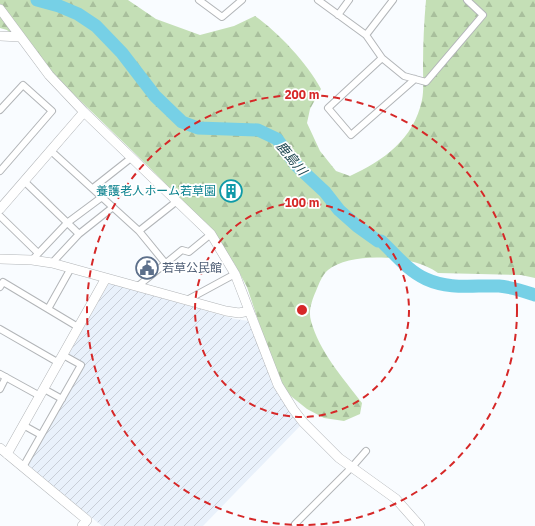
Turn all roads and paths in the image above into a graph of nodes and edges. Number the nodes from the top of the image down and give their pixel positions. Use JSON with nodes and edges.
{"nodes":[{"id":1,"x":199,"y":0,"type":"edge"},
{"id":2,"x":242,"y":0,"type":"edge"},
{"id":3,"x":318,"y":0,"type":"edge"},
{"id":4,"x":349,"y":0,"type":"edge"},
{"id":5,"x":393,"y":0,"type":"edge"},
{"id":6,"x":467,"y":0,"type":"edge"},
{"id":7,"x":0,"y":9,"type":"edge"},
{"id":8,"x":338,"y":15,"type":"junction"},
{"id":9,"x":366,"y":35,"type":"junction"},
{"id":10,"x":0,"y":36,"type":"edge"},
{"id":11,"x":20,"y":37,"type":"junction"},
{"id":12,"x":382,"y":58,"type":"junction"},
{"id":13,"x":415,"y":79,"type":"junction"},
{"id":14,"x":0,"y":110,"type":"edge"},
{"id":15,"x":84,"y":112,"type":"junction"},
{"id":16,"x":50,"y":150,"type":"junction"},
{"id":17,"x":131,"y":158,"type":"junction"},
{"id":18,"x":0,"y":171,"type":"edge"},
{"id":19,"x":24,"y":181,"type":"junction"},
{"id":20,"x":93,"y":188,"type":"junction"},
{"id":21,"x":102,"y":197,"type":"junction"},
{"id":22,"x":177,"y":201,"type":"junction"},
{"id":23,"x":113,"y":207,"type":"junction"},
{"id":24,"x":0,"y":209,"type":"edge"},
{"id":25,"x":0,"y":216,"type":"edge"},
{"id":26,"x":67,"y":224,"type":"junction"},
{"id":27,"x":140,"y":231,"type":"junction"},
{"id":28,"x":79,"y":234,"type":"junction"},
{"id":29,"x":211,"y":234,"type":"junction"},
{"id":30,"x":35,"y":256,"type":"junction"},
{"id":31,"x":0,"y":259,"type":"edge"},
{"id":32,"x":52,"y":263,"type":"junction"},
{"id":33,"x":166,"y":264,"type":"junction"},
{"id":34,"x":71,"y":268,"type":"junction"},
{"id":35,"x":235,"y":274,"type":"junction"},
{"id":36,"x":106,"y":278,"type":"junction"},
{"id":37,"x":138,"y":286,"type":"junction"},
{"id":38,"x":0,"y":287,"type":"edge"},
{"id":39,"x":187,"y":300,"type":"junction"},
{"id":40,"x":48,"y":309,"type":"junction"},
{"id":41,"x":249,"y":311,"type":"junction"},
{"id":42,"x":78,"y":327,"type":"junction"},
{"id":43,"x":0,"y":329,"type":"edge"},
{"id":44,"x":61,"y":359,"type":"junction"},
{"id":45,"x":0,"y":374,"type":"edge"},
{"id":46,"x":6,"y":377,"type":"junction"},
{"id":47,"x":0,"y":389,"type":"edge"},
{"id":48,"x":42,"y":392,"type":"junction"},
{"id":49,"x":62,"y":399,"type":"junction"},
{"id":50,"x":23,"y":425,"type":"junction"},
{"id":51,"x":41,"y":435,"type":"junction"},
{"id":52,"x":3,"y":451,"type":"edge"},
{"id":53,"x":366,"y":451,"type":"dead end"},
{"id":54,"x":23,"y":467,"type":"junction"},
{"id":55,"x":352,"y":467,"type":"junction"},
{"id":56,"x":295,"y":524,"type":"dead end"},
{"id":57,"x":82,"y":526,"type":"edge"},
{"id":58,"x":420,"y":526,"type":"edge"}],
"edges":[{"from":1,"to":2,"type":"street"},
{"from":3,"to":8,"type":"street"},
{"from":4,"to":8,"type":"street"},
{"from":5,"to":9,"type":"street"},
{"from":6,"to":13,"type":"street"},
{"from":7,"to":11,"type":"street"},
{"from":8,"to":9,"type":"street"},
{"from":9,"to":12,"type":"street"},
{"from":10,"to":11,"type":"street"},
{"from":11,"to":15,"type":"street"},
{"from":12,"to":13,"type":"street"},
{"from":12,"to":13,"type":"street"},
{"from":14,"to":18,"type":"street"},
{"from":15,"to":16,"type":"street"},
{"from":15,"to":17,"type":"street"},
{"from":16,"to":19,"type":"street"},
{"from":16,"to":20,"type":"street"},
{"from":17,"to":20,"type":"street"},
{"from":17,"to":22,"type":"street"},
{"from":19,"to":24,"type":"street"},
{"from":19,"to":26,"type":"street"},
{"from":20,"to":21,"type":"street"},
{"from":21,"to":23,"type":"street"},
{"from":21,"to":26,"type":"street"},
{"from":22,"to":27,"type":"street"},
{"from":22,"to":29,"type":"street"},
{"from":23,"to":27,"type":"street"},
{"from":23,"to":28,"type":"street"},
{"from":25,"to":30,"type":"street"},
{"from":26,"to":28,"type":"street"},
{"from":26,"to":30,"type":"street"},
{"from":27,"to":33,"type":"street"},
{"from":28,"to":32,"type":"street"},
{"from":29,"to":33,"type":"street"},
{"from":29,"to":35,"type":"street"},
{"from":30,"to":31,"type":"street"},
{"from":30,"to":32,"type":"street"},
{"from":32,"to":34,"type":"street"},
{"from":33,"to":37,"type":"street"},
{"from":34,"to":36,"type":"street"},
{"from":34,"to":40,"type":"street"},
{"from":35,"to":39,"type":"street"},
{"from":35,"to":41,"type":"street"},
{"from":36,"to":37,"type":"street"},
{"from":36,"to":42,"type":"street"},
{"from":37,"to":39,"type":"street"},
{"from":38,"to":40,"type":"street"},
{"from":39,"to":41,"type":"street"},
{"from":40,"to":42,"type":"street"},
{"from":41,"to":55,"type":"street"},
{"from":42,"to":44,"type":"street"},
{"from":43,"to":44,"type":"street"},
{"from":44,"to":48,"type":"street"},
{"from":44,"to":49,"type":"street"},
{"from":45,"to":46,"type":"street"},
{"from":46,"to":47,"type":"street"},
{"from":46,"to":48,"type":"street"},
{"from":48,"to":49,"type":"street"},
{"from":48,"to":50,"type":"street"},
{"from":49,"to":51,"type":"street"},
{"from":50,"to":51,"type":"street"},
{"from":50,"to":52,"type":"street"},
{"from":51,"to":54,"type":"street"},
{"from":52,"to":54,"type":"street"},
{"from":53,"to":55,"type":"street"},
{"from":54,"to":57,"type":"street"},
{"from":55,"to":56,"type":"street"},
{"from":55,"to":58,"type":"street"}]}
